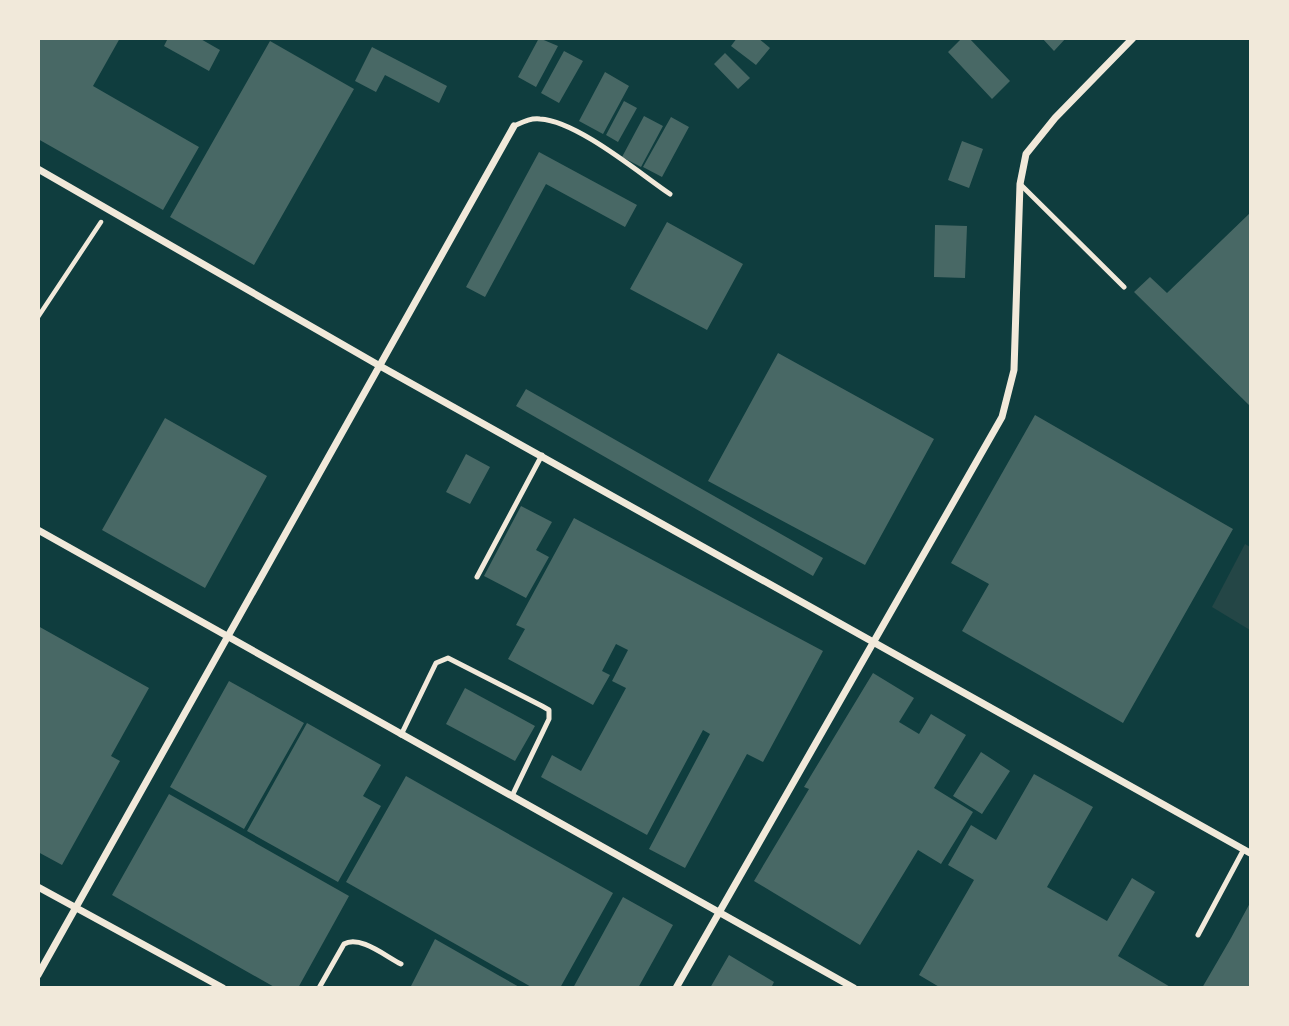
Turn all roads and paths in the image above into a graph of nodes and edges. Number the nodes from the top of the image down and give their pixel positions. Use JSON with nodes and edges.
{"nodes":[{"id":1,"x":1133,"y":38,"type":"edge"},
{"id":2,"x":514,"y":126,"type":"joint"},
{"id":3,"x":38,"y":169,"type":"edge"},
{"id":4,"x":1020,"y":184,"type":"junction"},
{"id":5,"x":670,"y":194,"type":"dead end"},
{"id":6,"x":109,"y":210,"type":"junction"},
{"id":7,"x":1124,"y":287,"type":"dead end"},
{"id":8,"x":38,"y":317,"type":"edge"},
{"id":9,"x":380,"y":366,"type":"junction"},
{"id":10,"x":542,"y":455,"type":"junction"},
{"id":11,"x":38,"y":530,"type":"edge"},
{"id":12,"x":477,"y":577,"type":"dead end"},
{"id":13,"x":225,"y":637,"type":"junction"},
{"id":14,"x":873,"y":640,"type":"junction"},
{"id":15,"x":401,"y":735,"type":"junction"},
{"id":16,"x":512,"y":796,"type":"junction"},
{"id":17,"x":1247,"y":851,"type":"edge"},
{"id":18,"x":38,"y":887,"type":"edge"},
{"id":19,"x":76,"y":907,"type":"junction"},
{"id":20,"x":720,"y":911,"type":"junction"},
{"id":21,"x":1198,"y":935,"type":"dead end"},
{"id":22,"x":401,"y":964,"type":"dead end"},
{"id":23,"x":38,"y":975,"type":"edge"},
{"id":24,"x":223,"y":988,"type":"edge"},
{"id":25,"x":319,"y":988,"type":"edge"},
{"id":26,"x":676,"y":988,"type":"edge"},
{"id":27,"x":854,"y":988,"type":"edge"}],
"edges":[{"from":1,"to":4,"type":"street"},
{"from":2,"to":5,"type":"lane"},
{"from":2,"to":9,"type":"street"},
{"from":3,"to":6,"type":"street"},
{"from":4,"to":7,"type":"lane"},
{"from":4,"to":14,"type":"street"},
{"from":6,"to":8,"type":"path"},
{"from":6,"to":9,"type":"street"},
{"from":9,"to":10,"type":"street"},
{"from":9,"to":13,"type":"street"},
{"from":10,"to":12,"type":"lane"},
{"from":10,"to":14,"type":"street"},
{"from":11,"to":13,"type":"street"},
{"from":13,"to":15,"type":"street"},
{"from":13,"to":19,"type":"street"},
{"from":14,"to":17,"type":"street"},
{"from":14,"to":20,"type":"street"},
{"from":15,"to":16,"type":"street"},
{"from":15,"to":16,"type":"lane"},
{"from":16,"to":20,"type":"street"},
{"from":17,"to":21,"type":"lane"},
{"from":18,"to":19,"type":"street"},
{"from":19,"to":23,"type":"street"},
{"from":19,"to":24,"type":"street"},
{"from":20,"to":26,"type":"street"},
{"from":20,"to":27,"type":"street"},
{"from":22,"to":25,"type":"lane"}]}
